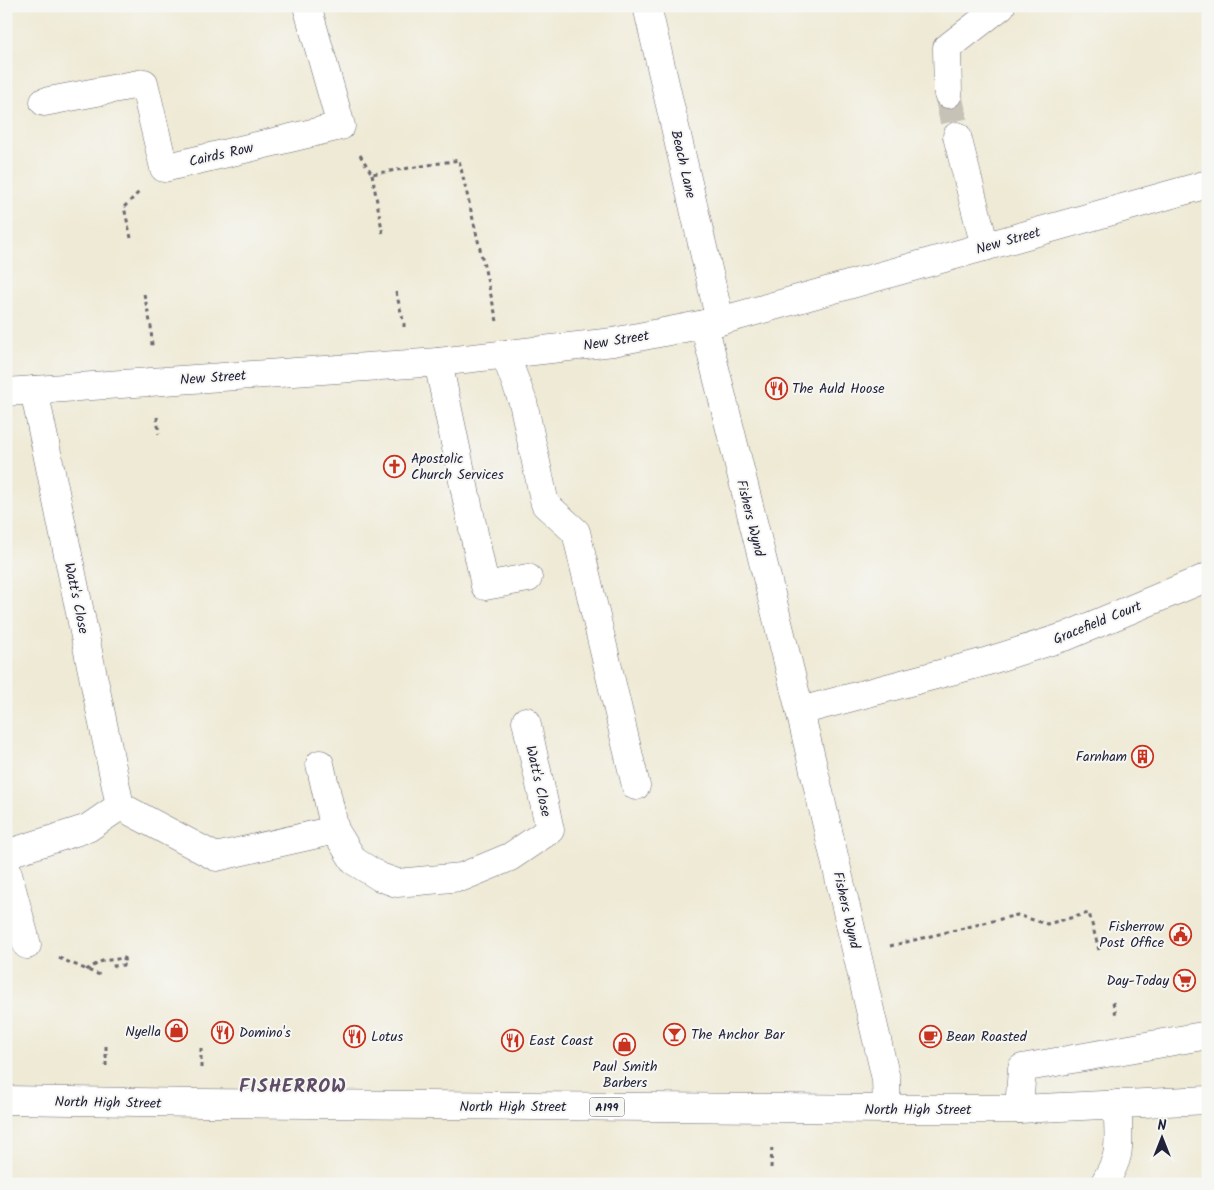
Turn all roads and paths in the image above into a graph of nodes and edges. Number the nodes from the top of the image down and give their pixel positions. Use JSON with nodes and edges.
{"nodes":[{"id":1,"x":307,"y":6,"type":"edge"},
{"id":2,"x":647,"y":6,"type":"edge"},
{"id":3,"x":1001,"y":6,"type":"edge"},
{"id":4,"x":948,"y":94,"type":"tunnel mouth"},
{"id":5,"x":44,"y":102,"type":"dead end"},
{"id":6,"x":341,"y":126,"type":"junction"},
{"id":7,"x":957,"y":136,"type":"tunnel mouth"},
{"id":8,"x":164,"y":168,"type":"junction"},
{"id":9,"x":372,"y":174,"type":"junction"},
{"id":10,"x":1208,"y":184,"type":"edge"},
{"id":11,"x":383,"y":235,"type":"dead end"},
{"id":12,"x":131,"y":238,"type":"dead end"},
{"id":13,"x":985,"y":247,"type":"junction"},
{"id":14,"x":712,"y":323,"type":"junction"},
{"id":15,"x":505,"y":354,"type":"junction"},
{"id":16,"x":438,"y":362,"type":"junction"},
{"id":17,"x":34,"y":390,"type":"junction"},
{"id":18,"x":6,"y":392,"type":"edge"},
{"id":19,"x":1208,"y":577,"type":"edge"},
{"id":20,"x":528,"y":578,"type":"dead end"},
{"id":21,"x":800,"y":711,"type":"junction"},
{"id":22,"x":526,"y":721,"type":"dead end"},
{"id":23,"x":320,"y":764,"type":"dead end"},
{"id":24,"x":636,"y":786,"type":"dead end"},
{"id":25,"x":120,"y":806,"type":"junction"},
{"id":26,"x":335,"y":830,"type":"junction"},
{"id":27,"x":6,"y":854,"type":"edge"},
{"id":28,"x":6,"y":867,"type":"edge"},
{"id":29,"x":27,"y":945,"type":"joint"},
{"id":30,"x":1099,"y":950,"type":"dead end"},
{"id":31,"x":857,"y":954,"type":"junction"},
{"id":32,"x":112,"y":966,"type":"dead end"},
{"id":33,"x":86,"y":970,"type":"junction"},
{"id":34,"x":102,"y":976,"type":"dead end"},
{"id":35,"x":1208,"y":1035,"type":"edge"},
{"id":36,"x":6,"y":1100,"type":"edge"},
{"id":37,"x":1208,"y":1100,"type":"edge"},
{"id":38,"x":1117,"y":1104,"type":"junction"},
{"id":39,"x":887,"y":1109,"type":"junction"},
{"id":40,"x":1020,"y":1109,"type":"junction"},
{"id":41,"x":1104,"y":1184,"type":"edge"}],
"edges":[{"from":1,"to":6,"type":"street"},
{"from":2,"to":14,"type":"street","name":"Beach Lane"},
{"from":3,"to":4,"type":"street"},
{"from":5,"to":8,"type":"street"},
{"from":6,"to":8,"type":"street","name":"Cairds Row"},
{"from":6,"to":9,"type":"path"},
{"from":7,"to":13,"type":"street"},
{"from":8,"to":12,"type":"path"},
{"from":9,"to":11,"type":"path"},
{"from":9,"to":15,"type":"path"},
{"from":10,"to":13,"type":"street","name":"New Street"},
{"from":13,"to":14,"type":"street","name":"New Street"},
{"from":14,"to":15,"type":"street","name":"New Street"},
{"from":14,"to":21,"type":"street","name":"Fishers Wynd"},
{"from":15,"to":16,"type":"street","name":"New Street"},
{"from":15,"to":24,"type":"street"},
{"from":16,"to":17,"type":"street","name":"New Street"},
{"from":16,"to":20,"type":"street"},
{"from":17,"to":18,"type":"street","name":"New Street"},
{"from":17,"to":25,"type":"street","name":"Watt's Close"},
{"from":19,"to":21,"type":"street","name":"Gracefield Court"},
{"from":21,"to":31,"type":"street","name":"Fishers Wynd"},
{"from":22,"to":26,"type":"street","name":"Watt's Close"},
{"from":23,"to":26,"type":"street","name":"Watt's Close"},
{"from":25,"to":26,"type":"street"},
{"from":25,"to":27,"type":"street"},
{"from":28,"to":29,"type":"street"},
{"from":29,"to":33,"type":"path"},
{"from":30,"to":31,"type":"path"},
{"from":31,"to":39,"type":"street","name":"Fishers Wynd"},
{"from":32,"to":33,"type":"path"},
{"from":33,"to":34,"type":"path"},
{"from":35,"to":40,"type":"street"},
{"from":36,"to":39,"type":"street","name":"North High Street","number":"A199"},
{"from":37,"to":38,"type":"street","name":"North High Street","number":"A199"},
{"from":38,"to":40,"type":"street","name":"North High Street","number":"A199"},
{"from":38,"to":41,"type":"street"},
{"from":39,"to":40,"type":"street","name":"North High Street","number":"A199"}]}
